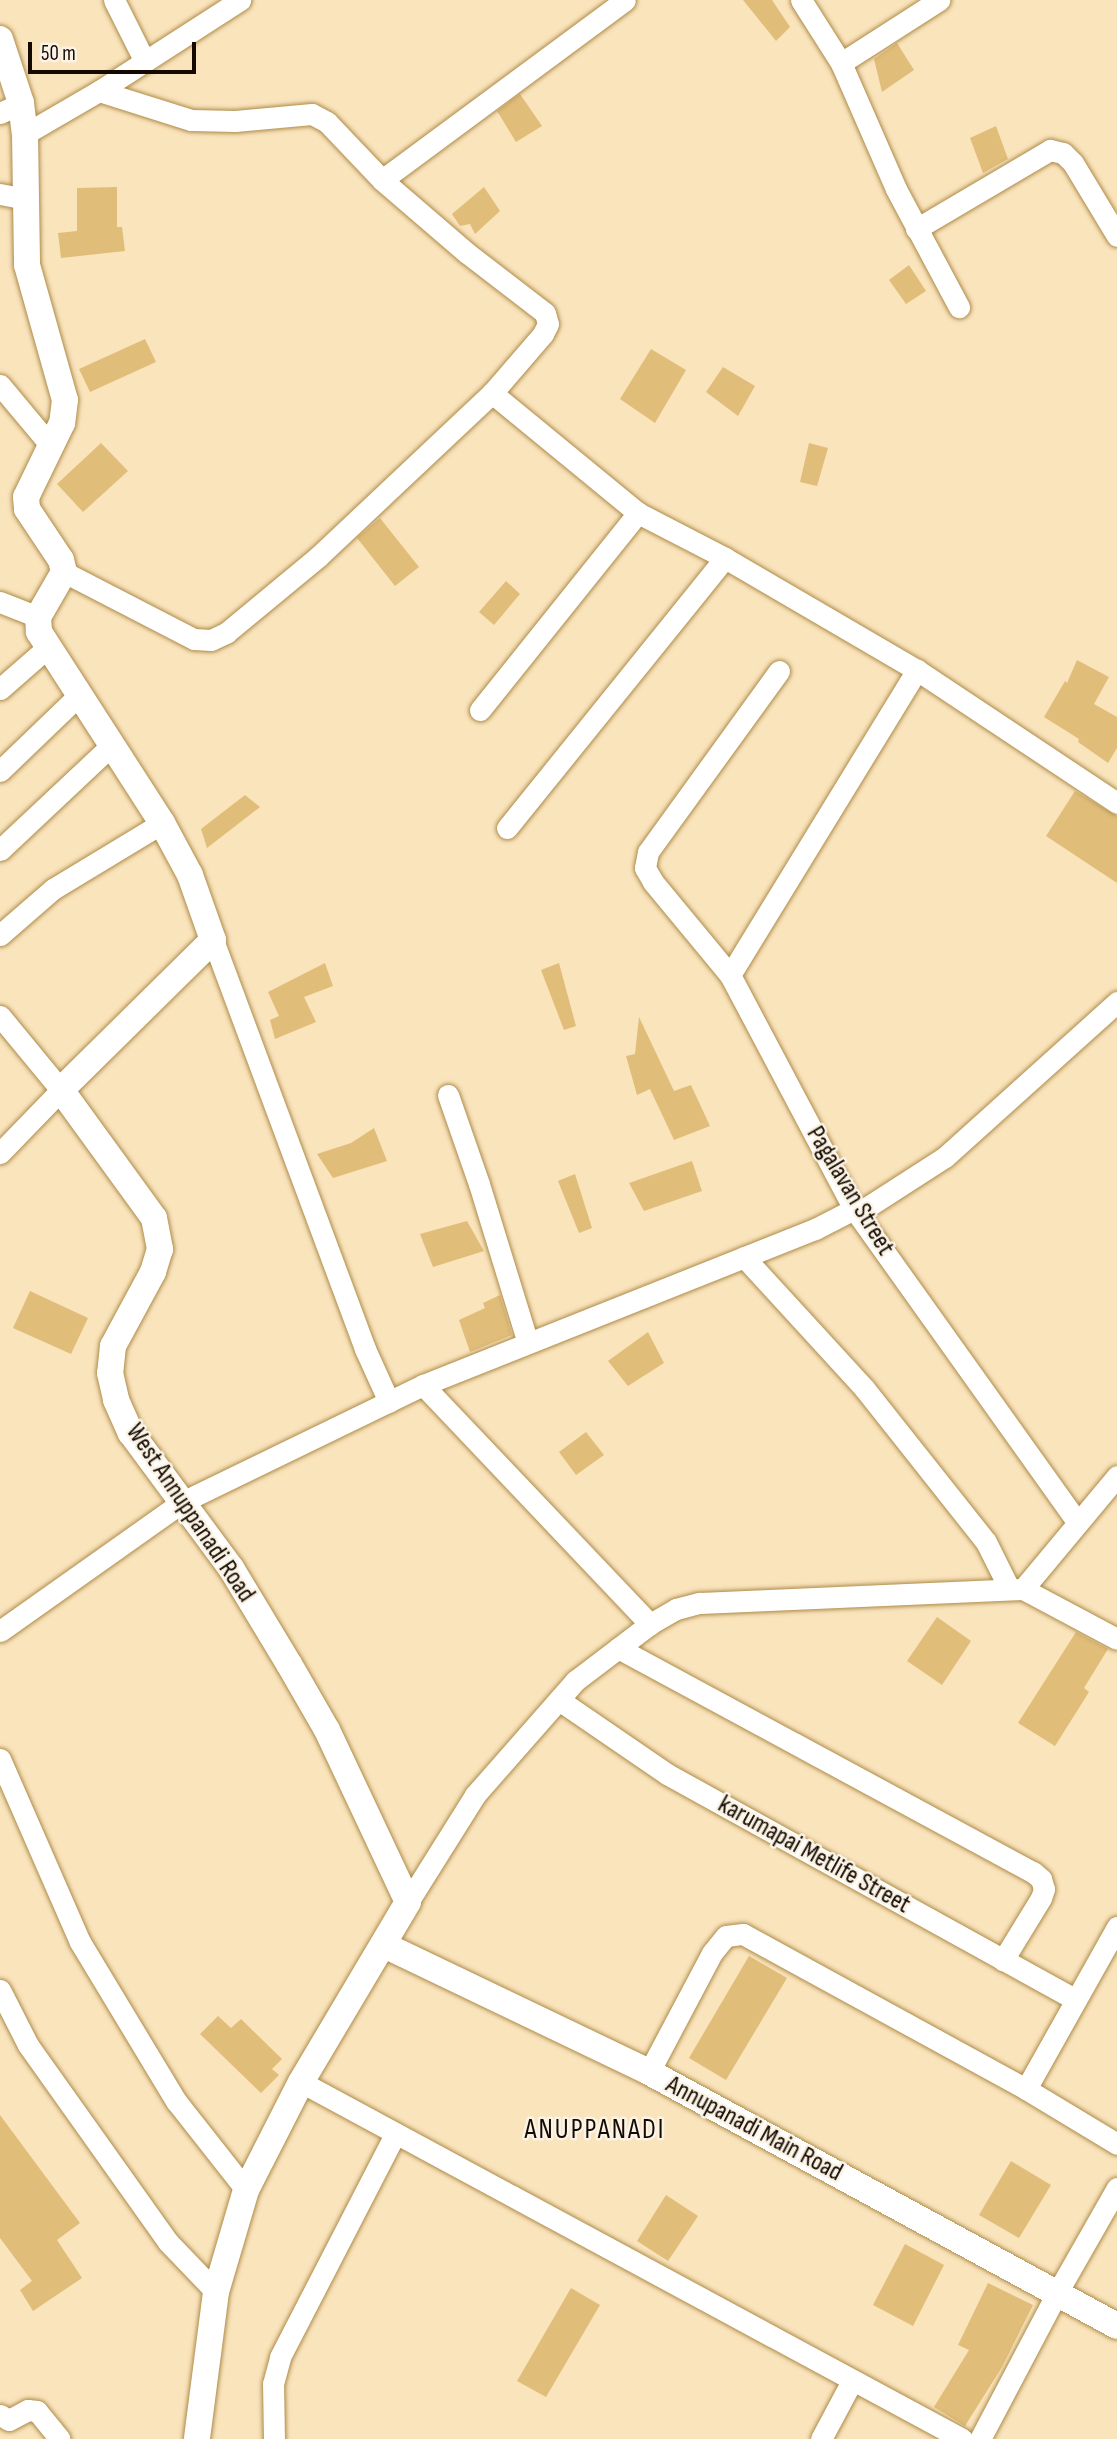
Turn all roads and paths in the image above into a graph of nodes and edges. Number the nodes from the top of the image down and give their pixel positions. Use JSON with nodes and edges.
{"nodes":[{"id":1,"x":114,"y":0,"type":"edge"},
{"id":2,"x":240,"y":0,"type":"edge"},
{"id":3,"x":625,"y":0,"type":"edge"},
{"id":4,"x":802,"y":0,"type":"edge"},
{"id":5,"x":939,"y":0,"type":"edge"},
{"id":6,"x":0,"y":39,"type":"edge"},
{"id":7,"x":144,"y":60,"type":"junction"},
{"id":8,"x":841,"y":63,"type":"junction"},
{"id":9,"x":99,"y":91,"type":"junction"},
{"id":10,"x":10,"y":108,"type":"edge"},
{"id":11,"x":25,"y":134,"type":"junction"},
{"id":12,"x":382,"y":180,"type":"junction"},
{"id":13,"x":13,"y":197,"type":"edge"},
{"id":14,"x":916,"y":229,"type":"junction"},
{"id":15,"x":1117,"y":236,"type":"edge"},
{"id":16,"x":959,"y":307,"type":"dead end"},
{"id":17,"x":0,"y":385,"type":"edge"},
{"id":18,"x":492,"y":393,"type":"junction"},
{"id":19,"x":51,"y":446,"type":"junction"},
{"id":20,"x":638,"y":513,"type":"junction"},
{"id":21,"x":725,"y":558,"type":"junction"},
{"id":22,"x":64,"y":572,"type":"junction"},
{"id":23,"x":0,"y":602,"type":"edge"},
{"id":24,"x":38,"y":617,"type":"junction"},
{"id":25,"x":48,"y":647,"type":"junction"},
{"id":26,"x":918,"y":670,"type":"junction"},
{"id":27,"x":779,"y":671,"type":"dead end"},
{"id":28,"x":0,"y":689,"type":"edge"},
{"id":29,"x":79,"y":695,"type":"junction"},
{"id":30,"x":480,"y":710,"type":"dead end"},
{"id":31,"x":113,"y":744,"type":"junction"},
{"id":32,"x":0,"y":771,"type":"edge"},
{"id":33,"x":1117,"y":803,"type":"edge"},
{"id":34,"x":162,"y":823,"type":"junction"},
{"id":35,"x":507,"y":828,"type":"dead end"},
{"id":36,"x":0,"y":850,"type":"edge"},
{"id":37,"x":0,"y":935,"type":"edge"},
{"id":38,"x":213,"y":940,"type":"junction"},
{"id":39,"x":730,"y":975,"type":"junction"},
{"id":40,"x":1117,"y":1002,"type":"edge"},
{"id":41,"x":0,"y":1016,"type":"edge"},
{"id":42,"x":61,"y":1090,"type":"junction"},
{"id":43,"x":448,"y":1096,"type":"dead end"},
{"id":44,"x":0,"y":1153,"type":"edge"},
{"id":45,"x":856,"y":1211,"type":"junction"},
{"id":46,"x":744,"y":1257,"type":"junction"},
{"id":47,"x":528,"y":1343,"type":"junction"},
{"id":48,"x":423,"y":1385,"type":"junction"},
{"id":49,"x":389,"y":1402,"type":"junction"},
{"id":50,"x":1117,"y":1476,"type":"edge"},
{"id":51,"x":182,"y":1502,"type":"junction"},
{"id":52,"x":1077,"y":1522,"type":"junction"},
{"id":53,"x":1016,"y":1589,"type":"junction"},
{"id":54,"x":650,"y":1624,"type":"junction"},
{"id":55,"x":0,"y":1631,"type":"edge"},
{"id":56,"x":1117,"y":1639,"type":"edge"},
{"id":57,"x":618,"y":1648,"type":"junction"},
{"id":58,"x":559,"y":1700,"type":"junction"},
{"id":59,"x":0,"y":1759,"type":"edge"},
{"id":60,"x":408,"y":1902,"type":"junction"},
{"id":61,"x":1117,"y":1927,"type":"edge"},
{"id":62,"x":384,"y":1945,"type":"junction"},
{"id":63,"x":1003,"y":1960,"type":"junction"},
{"id":64,"x":0,"y":1990,"type":"edge"},
{"id":65,"x":1076,"y":2000,"type":"junction"},
{"id":66,"x":649,"y":2073,"type":"junction"},
{"id":67,"x":302,"y":2082,"type":"junction"},
{"id":68,"x":1026,"y":2089,"type":"junction"},
{"id":69,"x":395,"y":2134,"type":"junction"},
{"id":70,"x":1117,"y":2144,"type":"edge"},
{"id":71,"x":1117,"y":2188,"type":"edge"},
{"id":72,"x":246,"y":2190,"type":"junction"},
{"id":73,"x":216,"y":2292,"type":"junction"},
{"id":74,"x":1057,"y":2293,"type":"junction"},
{"id":75,"x":1117,"y":2326,"type":"edge"},
{"id":76,"x":852,"y":2381,"type":"junction"},
{"id":77,"x":0,"y":2415,"type":"edge"},
{"id":78,"x":60,"y":2439,"type":"edge"},
{"id":79,"x":197,"y":2439,"type":"edge"},
{"id":80,"x":274,"y":2439,"type":"edge"},
{"id":81,"x":821,"y":2439,"type":"edge"},
{"id":82,"x":962,"y":2439,"type":"edge"},
{"id":83,"x":980,"y":2439,"type":"edge"}],
"edges":[{"from":1,"to":7,"type":"street"},
{"from":2,"to":7,"type":"street"},
{"from":3,"to":12,"type":"street"},
{"from":4,"to":8,"type":"street"},
{"from":5,"to":8,"type":"street"},
{"from":6,"to":10,"type":"street"},
{"from":7,"to":9,"type":"street"},
{"from":8,"to":14,"type":"street"},
{"from":9,"to":11,"type":"street"},
{"from":9,"to":12,"type":"street"},
{"from":10,"to":11,"type":"street"},
{"from":11,"to":13,"type":"street"},
{"from":12,"to":18,"type":"street"},
{"from":13,"to":19,"type":"street"},
{"from":14,"to":15,"type":"street"},
{"from":14,"to":16,"type":"street"},
{"from":17,"to":19,"type":"street"},
{"from":18,"to":20,"type":"street"},
{"from":18,"to":22,"type":"street"},
{"from":19,"to":22,"type":"street"},
{"from":20,"to":21,"type":"street"},
{"from":20,"to":30,"type":"street"},
{"from":21,"to":26,"type":"street"},
{"from":21,"to":35,"type":"street"},
{"from":22,"to":24,"type":"street"},
{"from":23,"to":24,"type":"street"},
{"from":24,"to":25,"type":"street"},
{"from":25,"to":28,"type":"street"},
{"from":25,"to":29,"type":"street"},
{"from":26,"to":33,"type":"street"},
{"from":26,"to":39,"type":"street"},
{"from":27,"to":39,"type":"street","name":"Pagalavan Street"},
{"from":29,"to":31,"type":"street"},
{"from":29,"to":32,"type":"street"},
{"from":31,"to":34,"type":"street"},
{"from":31,"to":36,"type":"street"},
{"from":34,"to":37,"type":"street"},
{"from":34,"to":38,"type":"street"},
{"from":38,"to":42,"type":"street"},
{"from":38,"to":49,"type":"street"},
{"from":39,"to":45,"type":"street","name":"Pagalavan Street"},
{"from":40,"to":45,"type":"street"},
{"from":41,"to":42,"type":"street"},
{"from":42,"to":44,"type":"street"},
{"from":42,"to":51,"type":"street","name":"West Annuppanadi Road"},
{"from":43,"to":47,"type":"street"},
{"from":45,"to":46,"type":"street"},
{"from":45,"to":52,"type":"street","name":"Pagalavan Street"},
{"from":46,"to":47,"type":"street"},
{"from":46,"to":53,"type":"street"},
{"from":47,"to":48,"type":"street"},
{"from":48,"to":49,"type":"street"},
{"from":48,"to":54,"type":"street"},
{"from":49,"to":51,"type":"street"},
{"from":50,"to":52,"type":"street"},
{"from":51,"to":55,"type":"street"},
{"from":51,"to":60,"type":"street","name":"West Annuppanadi Road"},
{"from":52,"to":53,"type":"street"},
{"from":53,"to":54,"type":"street"},
{"from":53,"to":56,"type":"street"},
{"from":54,"to":57,"type":"street"},
{"from":57,"to":58,"type":"street"},
{"from":57,"to":63,"type":"street"},
{"from":58,"to":60,"type":"street"},
{"from":58,"to":63,"type":"street","name":"karumapai Metlife Street"},
{"from":59,"to":72,"type":"street"},
{"from":60,"to":62,"type":"street"},
{"from":61,"to":65,"type":"street"},
{"from":62,"to":66,"type":"street","name":"Annupanadi Main Road"},
{"from":62,"to":67,"type":"street"},
{"from":63,"to":65,"type":"street","name":"karumapai Metlife Street"},
{"from":64,"to":73,"type":"street"},
{"from":65,"to":68,"type":"street"},
{"from":66,"to":68,"type":"street"},
{"from":66,"to":74,"type":"street","name":"Annupanadi Main Road"},
{"from":67,"to":69,"type":"street"},
{"from":67,"to":72,"type":"street"},
{"from":68,"to":70,"type":"street"},
{"from":69,"to":76,"type":"street"},
{"from":69,"to":80,"type":"street"},
{"from":71,"to":74,"type":"street"},
{"from":72,"to":73,"type":"street"},
{"from":73,"to":79,"type":"street"},
{"from":74,"to":75,"type":"street","name":"Annupanadi Main Road"},
{"from":74,"to":83,"type":"street"},
{"from":76,"to":81,"type":"street"},
{"from":76,"to":82,"type":"street"},
{"from":77,"to":78,"type":"street"}]}
